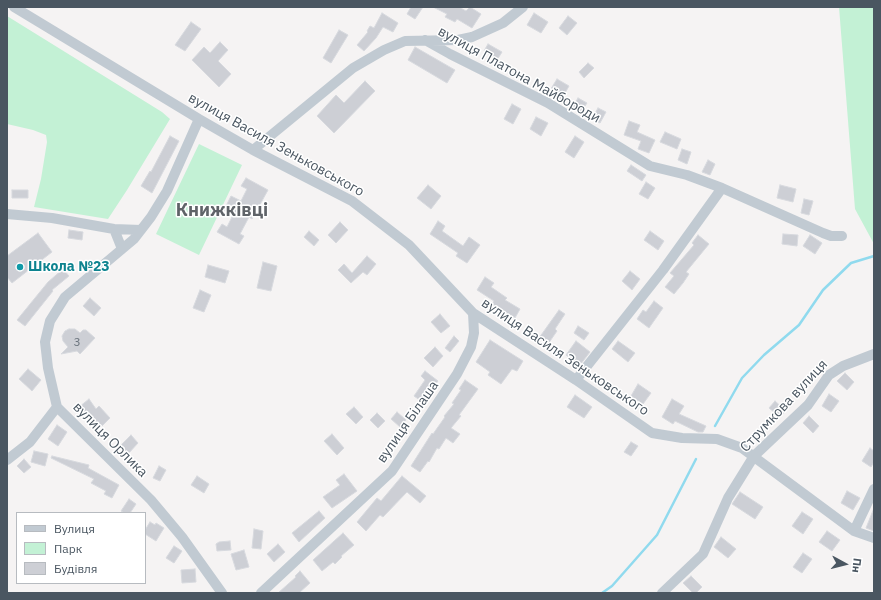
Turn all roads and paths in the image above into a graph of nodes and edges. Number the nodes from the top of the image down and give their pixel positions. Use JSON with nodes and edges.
{"nodes":[{"id":1,"x":14,"y":7,"type":"edge"},
{"id":2,"x":523,"y":7,"type":"edge"},
{"id":3,"x":425,"y":40,"type":"junction"},
{"id":4,"x":199,"y":119,"type":"junction"},
{"id":5,"x":253,"y":150,"type":"junction"},
{"id":6,"x":722,"y":188,"type":"junction"},
{"id":7,"x":7,"y":214,"type":"edge"},
{"id":8,"x":114,"y":229,"type":"junction"},
{"id":9,"x":141,"y":230,"type":"junction"},
{"id":10,"x":842,"y":236,"type":"dead end"},
{"id":11,"x":122,"y":249,"type":"junction"},
{"id":12,"x":473,"y":313,"type":"junction"},
{"id":13,"x":874,"y":354,"type":"edge"},
{"id":14,"x":576,"y":380,"type":"junction"},
{"id":15,"x":57,"y":407,"type":"junction"},
{"id":16,"x":754,"y":456,"type":"junction"},
{"id":17,"x":7,"y":460,"type":"edge"},
{"id":18,"x":874,"y":489,"type":"edge"},
{"id":19,"x":854,"y":531,"type":"junction"},
{"id":20,"x":874,"y":538,"type":"edge"},
{"id":21,"x":222,"y":593,"type":"edge"},
{"id":22,"x":261,"y":593,"type":"edge"},
{"id":23,"x":662,"y":593,"type":"edge"}],
"edges":[{"from":1,"to":4,"type":"street","name":"вулиця Василя Зеньковського"},
{"from":2,"to":3,"type":"street"},
{"from":3,"to":5,"type":"street"},
{"from":3,"to":6,"type":"street","name":"вулиця Платона Майбороди"},
{"from":4,"to":5,"type":"street","name":"вулиця Василя Зеньковського"},
{"from":4,"to":9,"type":"street","name":"вулиця Орлика"},
{"from":5,"to":12,"type":"street","name":"вулиця Василя Зеньковського"},
{"from":6,"to":10,"type":"street","name":"вулиця Платона Майбороди"},
{"from":6,"to":14,"type":"street"},
{"from":7,"to":8,"type":"street"},
{"from":8,"to":9,"type":"street"},
{"from":8,"to":11,"type":"street"},
{"from":9,"to":11,"type":"street","name":"вулиця Орлика"},
{"from":11,"to":15,"type":"street","name":"вулиця Орлика"},
{"from":12,"to":14,"type":"street","name":"вулиця Василя Зеньковського"},
{"from":12,"to":22,"type":"street","name":"вулиця Білаша"},
{"from":13,"to":16,"type":"street","name":"Струмкова вулиця"},
{"from":14,"to":16,"type":"street","name":"вулиця Василя Зеньковського"},
{"from":15,"to":17,"type":"street"},
{"from":15,"to":21,"type":"street","name":"вулиця Орлика"},
{"from":16,"to":19,"type":"street","name":"вулиця Василя Зеньковського"},
{"from":16,"to":23,"type":"street","name":"Струмкова вулиця"},
{"from":18,"to":19,"type":"street"},
{"from":19,"to":20,"type":"street","name":"вулиця Василя Зеньковського"}]}
